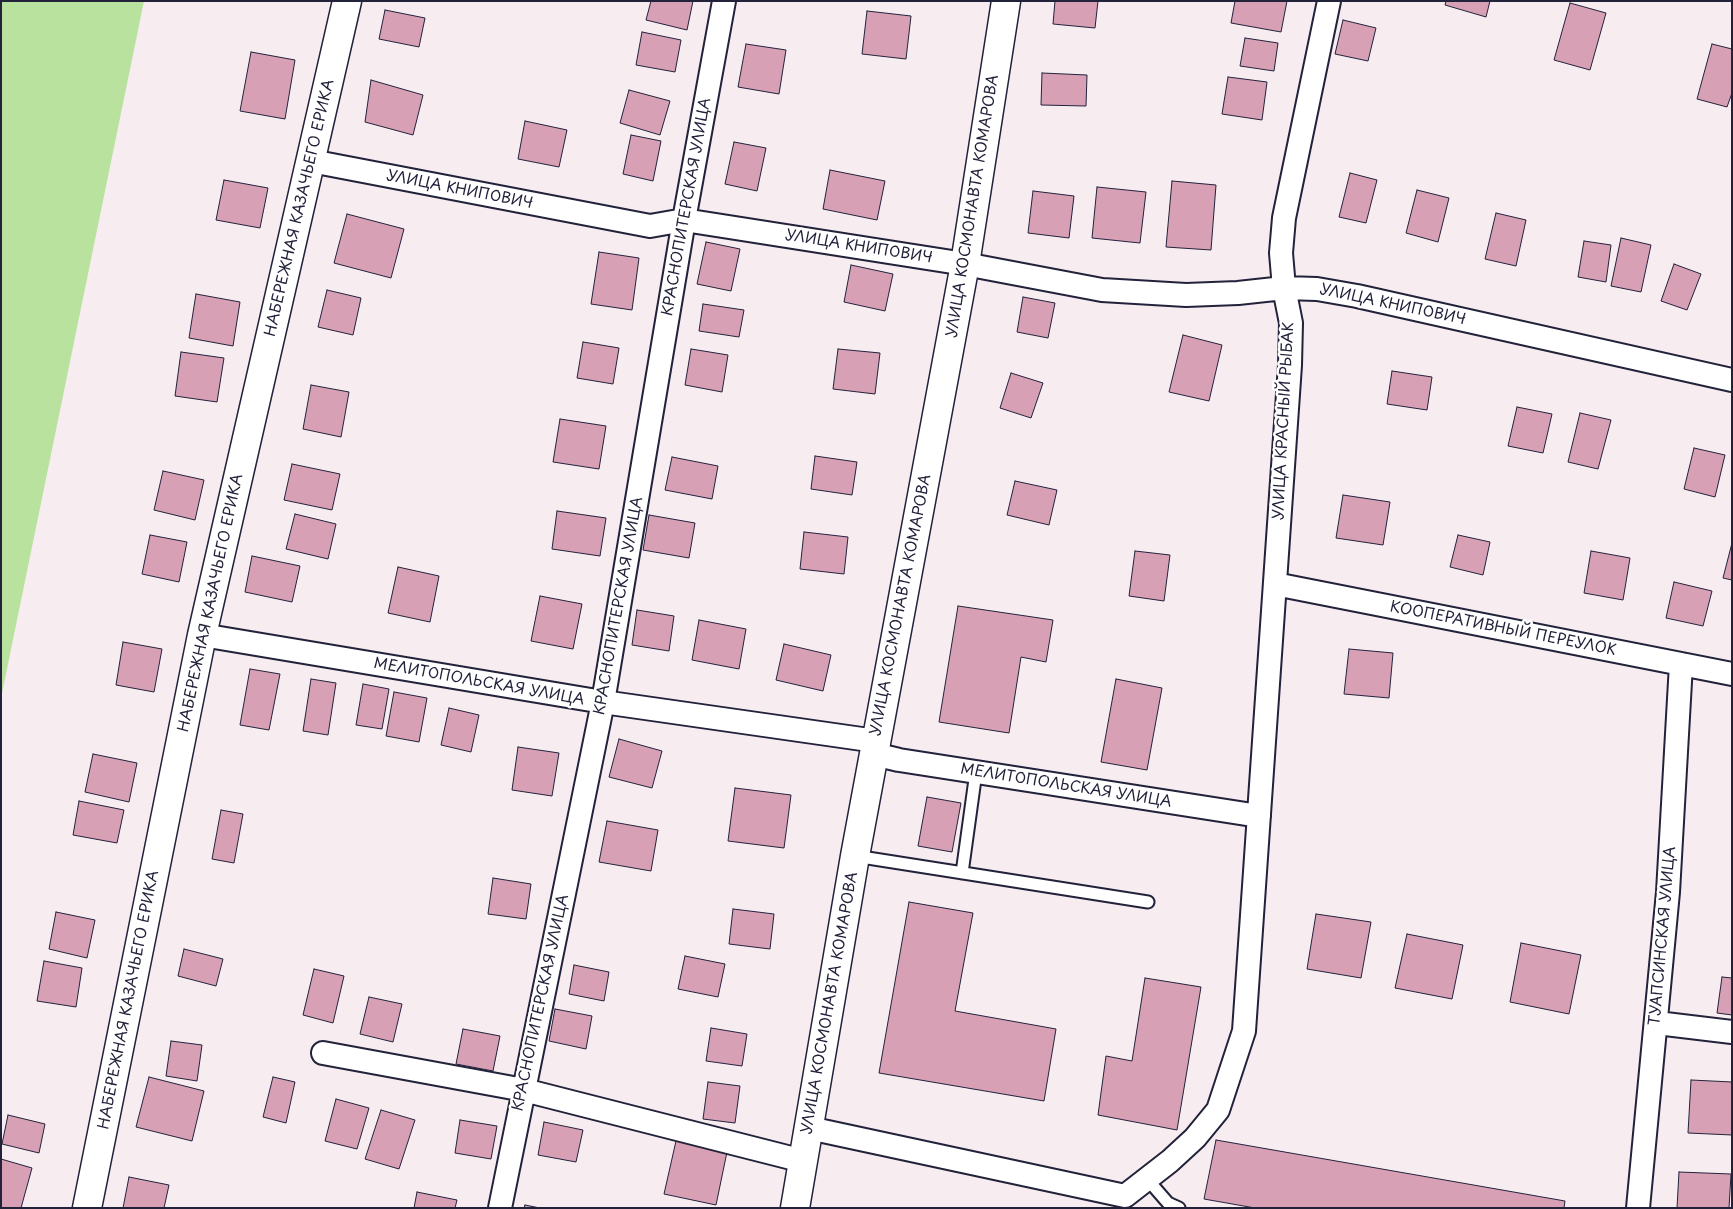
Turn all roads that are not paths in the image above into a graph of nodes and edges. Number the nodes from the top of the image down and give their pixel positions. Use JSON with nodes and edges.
{"nodes":[{"id":1,"x":347,"y":1,"type":"edge"},
{"id":2,"x":724,"y":1,"type":"edge"},
{"id":3,"x":1006,"y":1,"type":"edge"},
{"id":4,"x":1329,"y":1,"type":"edge"},
{"id":5,"x":311,"y":161,"type":"junction"},
{"id":6,"x":684,"y":220,"type":"junction"},
{"id":7,"x":965,"y":264,"type":"junction"},
{"id":8,"x":1284,"y":288,"type":"junction"},
{"id":9,"x":1732,"y":380,"type":"edge"},
{"id":10,"x":1275,"y":584,"type":"junction"},
{"id":11,"x":202,"y":635,"type":"junction"},
{"id":12,"x":1681,"y":664,"type":"junction"},
{"id":13,"x":1732,"y":674,"type":"edge"},
{"id":14,"x":603,"y":702,"type":"junction"},
{"id":15,"x":875,"y":748,"type":"junction"},
{"id":16,"x":976,"y":772,"type":"junction"},
{"id":17,"x":1259,"y":816,"type":"junction"},
{"id":18,"x":855,"y":856,"type":"junction"},
{"id":19,"x":962,"y":873,"type":"junction"},
{"id":20,"x":1148,"y":902,"type":"dead end"},
{"id":21,"x":1657,"y":1023,"type":"junction"},
{"id":22,"x":1732,"y":1032,"type":"edge"},
{"id":23,"x":323,"y":1053,"type":"dead end"},
{"id":24,"x":524,"y":1090,"type":"junction"},
{"id":25,"x":809,"y":1128,"type":"junction"},
{"id":26,"x":803,"y":1161,"type":"junction"},
{"id":27,"x":1148,"y":1180,"type":"junction"},
{"id":28,"x":87,"y":1208,"type":"edge"},
{"id":29,"x":500,"y":1208,"type":"edge"},
{"id":30,"x":795,"y":1208,"type":"edge"},
{"id":31,"x":1179,"y":1208,"type":"edge"},
{"id":32,"x":1638,"y":1208,"type":"edge"}],
"edges":[{"from":1,"to":5,"type":"main road","name":"НАБЕРЕЖНАЯ КАЗАЧЬЕГО ЕРИКА"},
{"from":2,"to":6,"type":"street","name":"КРАСНОПИТЕРСКАЯ УЛИЦА"},
{"from":3,"to":7,"type":"main road","name":"УЛИЦА КОСМОНАВТА КОМАРОВА"},
{"from":4,"to":8,"type":"street","name":"УЛИЦА КРАСНЫЙ РЫБАК"},
{"from":5,"to":6,"type":"street","name":"УЛИЦА КНИПОВИЧ"},
{"from":5,"to":11,"type":"main road","name":"НАБЕРЕЖНАЯ КАЗАЧЬЕГО ЕРИКА"},
{"from":6,"to":7,"type":"street","name":"УЛИЦА КНИПОВИЧ"},
{"from":6,"to":14,"type":"street","name":"КРАСНОПИТЕРСКАЯ УЛИЦА"},
{"from":7,"to":8,"type":"street","name":"УЛИЦА КНИПОВИЧ"},
{"from":7,"to":15,"type":"main road","name":"УЛИЦА КОСМОНАВТА КОМАРОВА"},
{"from":8,"to":9,"type":"street","name":"УЛИЦА КНИПОВИЧ"},
{"from":8,"to":10,"type":"street","name":"УЛИЦА КРАСНЫЙ РЫБАК"},
{"from":10,"to":12,"type":"street","name":"КООПЕРАТИВНЫЙ ПЕРЕУЛОК"},
{"from":10,"to":17,"type":"street","name":"УЛИЦА КРАСНЫЙ РЫБАК"},
{"from":11,"to":14,"type":"street","name":"МЕЛИТОПОЛЬСКАЯ УЛИЦА"},
{"from":11,"to":28,"type":"main road","name":"НАБЕРЕЖНАЯ КАЗАЧЬЕГО ЕРИКА"},
{"from":12,"to":13,"type":"street","name":"КООПЕРАТИВНЫЙ ПЕРЕУЛОК"},
{"from":12,"to":21,"type":"street","name":"ТУАПСИНСКАЯ УЛИЦА"},
{"from":14,"to":15,"type":"street","name":"МЕЛИТОПОЛЬСКАЯ УЛИЦА"},
{"from":14,"to":24,"type":"street","name":"КРАСНОПИТЕРСКАЯ УЛИЦА"},
{"from":15,"to":16,"type":"street","name":"МЕЛИТОПОЛЬСКАЯ УЛИЦА"},
{"from":15,"to":18,"type":"main road","name":"УЛИЦА КОСМОНАВТА КОМАРОВА"},
{"from":16,"to":17,"type":"street","name":"МЕЛИТОПОЛЬСКАЯ УЛИЦА"},
{"from":16,"to":19,"type":"lane"},
{"from":17,"to":27,"type":"street","name":"УЛИЦА КРАСНЫЙ РЫБАК"},
{"from":18,"to":19,"type":"lane"},
{"from":18,"to":25,"type":"main road","name":"УЛИЦА КОСМОНАВТА КОМАРОВА"},
{"from":19,"to":20,"type":"lane"},
{"from":21,"to":22,"type":"street"},
{"from":21,"to":32,"type":"street","name":"ТУАПСИНСКАЯ УЛИЦА"},
{"from":23,"to":24,"type":"street"},
{"from":24,"to":26,"type":"street"},
{"from":24,"to":29,"type":"street","name":"КРАСНОПИТЕРСКАЯ УЛИЦА"},
{"from":25,"to":26,"type":"main road","name":"УЛИЦА КОСМОНАВТА КОМАРОВА"},
{"from":25,"to":27,"type":"street"},
{"from":26,"to":30,"type":"main road","name":"УЛИЦА КОСМОНАВТА КОМАРОВА"},
{"from":27,"to":31,"type":"lane"}]}
